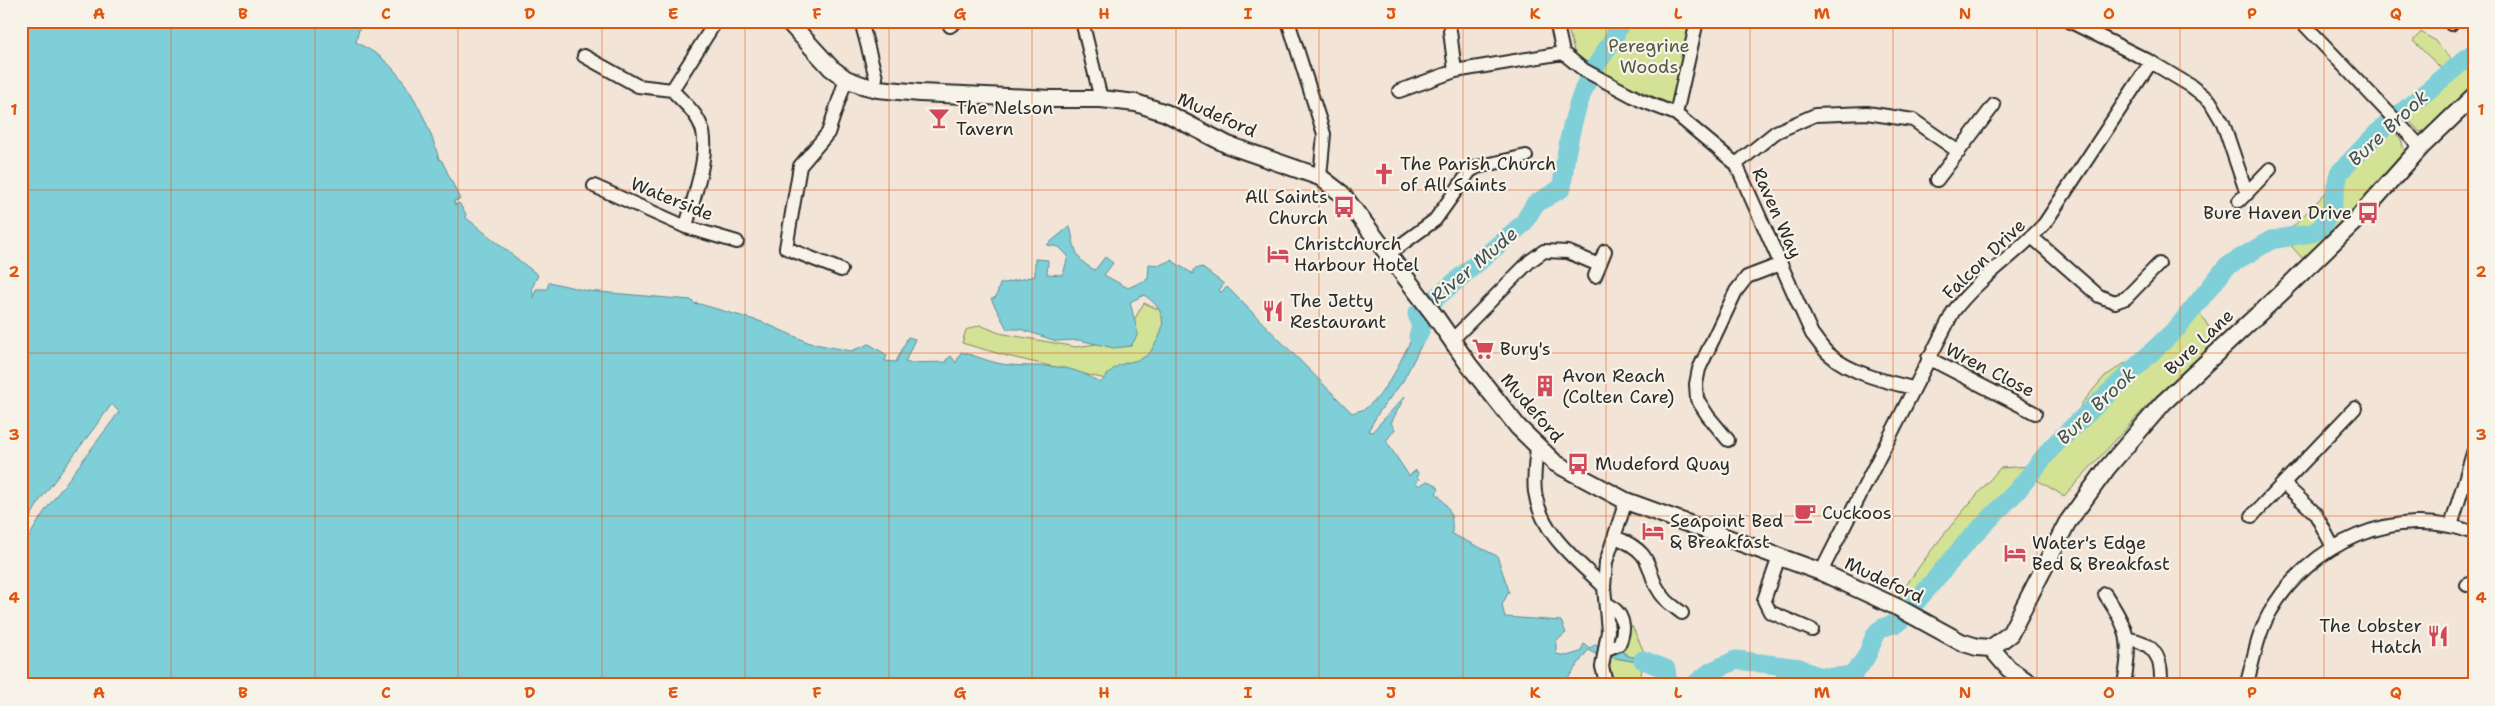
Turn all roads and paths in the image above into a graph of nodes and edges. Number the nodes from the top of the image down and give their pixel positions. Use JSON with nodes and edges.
{"nodes":[{"id":1,"x":716,"y":21,"type":"edge"},
{"id":2,"x":788,"y":21,"type":"edge"},
{"id":3,"x":861,"y":21,"type":"edge"},
{"id":4,"x":1082,"y":21,"type":"edge"},
{"id":5,"x":1288,"y":21,"type":"edge"},
{"id":6,"x":1556,"y":21,"type":"edge"},
{"id":7,"x":1697,"y":21,"type":"edge"},
{"id":8,"x":2301,"y":21,"type":"edge"},
{"id":9,"x":2076,"y":23,"type":"edge"},
{"id":10,"x":1450,"y":31,"type":"dead end"},
{"id":11,"x":1563,"y":54,"type":"junction"},
{"id":12,"x":584,"y":56,"type":"dead end"},
{"id":13,"x":2151,"y":62,"type":"junction"},
{"id":14,"x":1455,"y":71,"type":"junction"},
{"id":15,"x":876,"y":78,"type":"dead end"},
{"id":16,"x":846,"y":79,"type":"junction"},
{"id":17,"x":672,"y":90,"type":"junction"},
{"id":18,"x":1400,"y":91,"type":"dead end"},
{"id":19,"x":1101,"y":99,"type":"junction"},
{"id":20,"x":2471,"y":103,"type":"edge"},
{"id":21,"x":1994,"y":105,"type":"dead end"},
{"id":22,"x":1676,"y":114,"type":"junction"},
{"id":23,"x":2421,"y":147,"type":"junction"},
{"id":24,"x":1959,"y":152,"type":"junction"},
{"id":25,"x":1526,"y":156,"type":"dead end"},
{"id":26,"x":1736,"y":164,"type":"junction"},
{"id":27,"x":2270,"y":169,"type":"dead end"},
{"id":28,"x":1320,"y":177,"type":"junction"},
{"id":29,"x":1937,"y":180,"type":"dead end"},
{"id":30,"x":594,"y":186,"type":"dead end"},
{"id":31,"x":686,"y":227,"type":"junction"},
{"id":32,"x":2033,"y":238,"type":"junction"},
{"id":33,"x":737,"y":242,"type":"dead end"},
{"id":34,"x":1605,"y":251,"type":"dead end"},
{"id":35,"x":1387,"y":255,"type":"junction"},
{"id":36,"x":1780,"y":264,"type":"junction"},
{"id":37,"x":2159,"y":264,"type":"dead end"},
{"id":38,"x":841,"y":270,"type":"dead end"},
{"id":39,"x":1452,"y":340,"type":"junction"},
{"id":40,"x":1928,"y":358,"type":"junction"},
{"id":41,"x":1913,"y":388,"type":"junction"},
{"id":42,"x":2355,"y":408,"type":"dead end"},
{"id":43,"x":2035,"y":413,"type":"dead end"},
{"id":44,"x":1728,"y":440,"type":"dead end"},
{"id":45,"x":1537,"y":446,"type":"junction"},
{"id":46,"x":2474,"y":450,"type":"edge"},
{"id":47,"x":2284,"y":484,"type":"junction"},
{"id":48,"x":1626,"y":501,"type":"junction"},
{"id":49,"x":2252,"y":516,"type":"dead end"},
{"id":50,"x":2451,"y":526,"type":"junction"},
{"id":51,"x":2474,"y":533,"type":"edge"},
{"id":52,"x":1615,"y":537,"type":"junction"},
{"id":53,"x":2333,"y":546,"type":"junction"},
{"id":54,"x":1779,"y":557,"type":"junction"},
{"id":55,"x":1821,"y":572,"type":"junction"},
{"id":56,"x":1604,"y":587,"type":"junction"},
{"id":57,"x":2105,"y":594,"type":"dead end"},
{"id":58,"x":1682,"y":613,"type":"dead end"},
{"id":59,"x":1812,"y":630,"type":"dead end"},
{"id":60,"x":2129,"y":639,"type":"junction"},
{"id":61,"x":1991,"y":648,"type":"junction"},
{"id":62,"x":2162,"y":676,"type":"dead end"},
{"id":63,"x":2248,"y":679,"type":"dead end"},
{"id":64,"x":1607,"y":685,"type":"edge"},
{"id":65,"x":2032,"y":685,"type":"edge"},
{"id":66,"x":2124,"y":685,"type":"edge"}],
"edges":[{"from":1,"to":17,"type":"street"},
{"from":2,"to":16,"type":"street","name":"Mudeford"},
{"from":3,"to":15,"type":"street"},
{"from":4,"to":19,"type":"street"},
{"from":5,"to":28,"type":"street"},
{"from":6,"to":11,"type":"street"},
{"from":7,"to":22,"type":"street"},
{"from":8,"to":23,"type":"street"},
{"from":9,"to":13,"type":"street"},
{"from":10,"to":14,"type":"street"},
{"from":11,"to":14,"type":"street"},
{"from":11,"to":22,"type":"street","name":"Raven Way"},
{"from":12,"to":17,"type":"street"},
{"from":13,"to":27,"type":"street"},
{"from":13,"to":32,"type":"street","name":"Falcon Drive"},
{"from":14,"to":18,"type":"street"},
{"from":16,"to":19,"type":"street","name":"Mudeford"},
{"from":16,"to":38,"type":"street"},
{"from":17,"to":31,"type":"street"},
{"from":19,"to":28,"type":"street","name":"Mudeford"},
{"from":20,"to":23,"type":"street","name":"Bure Lane"},
{"from":21,"to":24,"type":"street"},
{"from":22,"to":26,"type":"street","name":"Raven Way"},
{"from":23,"to":61,"type":"street","name":"Bure Lane"},
{"from":24,"to":26,"type":"street"},
{"from":24,"to":29,"type":"street"},
{"from":25,"to":35,"type":"street"},
{"from":26,"to":36,"type":"street","name":"Raven Way"},
{"from":28,"to":35,"type":"street","name":"Mudeford"},
{"from":30,"to":31,"type":"street","name":"Waterside"},
{"from":31,"to":33,"type":"street","name":"Waterside"},
{"from":32,"to":37,"type":"street"},
{"from":32,"to":40,"type":"street","name":"Falcon Drive"},
{"from":34,"to":39,"type":"street"},
{"from":35,"to":39,"type":"street","name":"Mudeford"},
{"from":36,"to":41,"type":"street","name":"Raven Way"},
{"from":36,"to":44,"type":"street"},
{"from":39,"to":45,"type":"street","name":"Mudeford"},
{"from":40,"to":41,"type":"street","name":"Falcon Drive"},
{"from":40,"to":43,"type":"street","name":"Wren Close"},
{"from":41,"to":55,"type":"street","name":"Falcon Drive"},
{"from":42,"to":47,"type":"street"},
{"from":45,"to":48,"type":"street","name":"Mudeford"},
{"from":45,"to":56,"type":"street"},
{"from":46,"to":50,"type":"street"},
{"from":47,"to":49,"type":"street"},
{"from":47,"to":53,"type":"street"},
{"from":48,"to":52,"type":"street"},
{"from":48,"to":54,"type":"street","name":"Mudeford"},
{"from":50,"to":51,"type":"street"},
{"from":50,"to":53,"type":"street"},
{"from":52,"to":56,"type":"street"},
{"from":52,"to":58,"type":"street"},
{"from":53,"to":63,"type":"street"},
{"from":54,"to":55,"type":"street","name":"Mudeford"},
{"from":54,"to":59,"type":"street"},
{"from":55,"to":61,"type":"street","name":"Mudeford"},
{"from":56,"to":64,"type":"street"},
{"from":57,"to":60,"type":"street"},
{"from":60,"to":62,"type":"street"},
{"from":60,"to":66,"type":"street"},
{"from":61,"to":65,"type":"street"}]}
